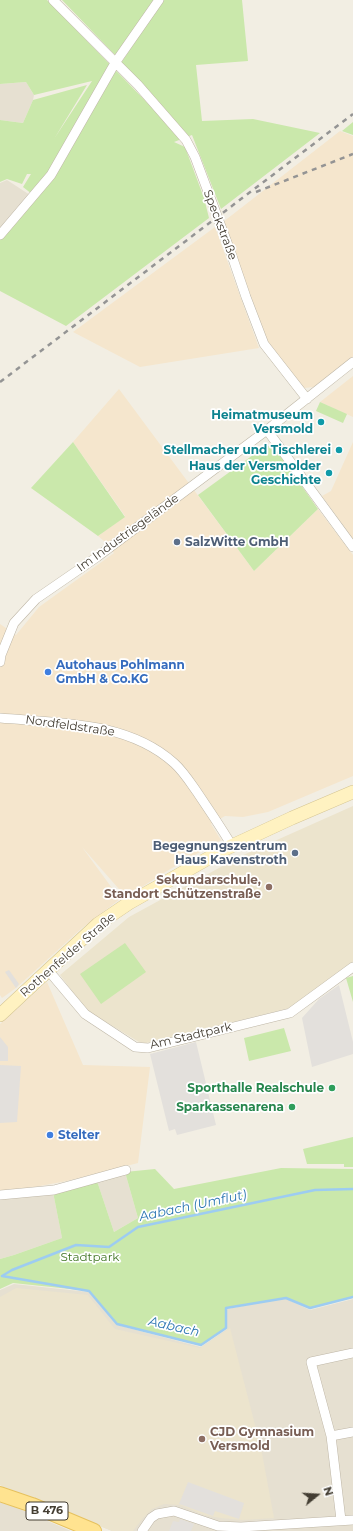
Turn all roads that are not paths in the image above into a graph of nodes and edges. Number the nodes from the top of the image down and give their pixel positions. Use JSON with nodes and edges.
{"nodes":[{"id":1,"x":53,"y":0,"type":"edge"},
{"id":2,"x":159,"y":0,"type":"edge"},
{"id":3,"x":115,"y":63,"type":"junction"},
{"id":4,"x":0,"y":235,"type":"edge"},
{"id":5,"x":353,"y":362,"type":"edge"},
{"id":6,"x":307,"y":399,"type":"junction"},
{"id":7,"x":267,"y":430,"type":"junction"},
{"id":8,"x":353,"y":548,"type":"edge"},
{"id":9,"x":0,"y":662,"type":"edge"},
{"id":10,"x":0,"y":718,"type":"edge"},
{"id":11,"x":353,"y":792,"type":"edge"},
{"id":12,"x":232,"y":846,"type":"junction"},
{"id":13,"x":353,"y":967,"type":"edge"},
{"id":14,"x":48,"y":970,"type":"junction"},
{"id":15,"x":0,"y":1015,"type":"edge"},
{"id":16,"x":126,"y":1170,"type":"dead end"},
{"id":17,"x":0,"y":1195,"type":"edge"},
{"id":18,"x":353,"y":1353,"type":"edge"},
{"id":19,"x":353,"y":1432,"type":"edge"},
{"id":20,"x":331,"y":1436,"type":"junction"},
{"id":21,"x":0,"y":1494,"type":"edge"},
{"id":22,"x":340,"y":1520,"type":"junction"},
{"id":23,"x":353,"y":1520,"type":"edge"},
{"id":24,"x":94,"y":1531,"type":"edge"},
{"id":25,"x":142,"y":1531,"type":"edge"}],
"edges":[{"from":1,"to":3,"type":"street","name":"Speckstraße"},
{"from":2,"to":3,"type":"street"},
{"from":3,"to":4,"type":"street"},
{"from":3,"to":6,"type":"street","name":"Speckstraße"},
{"from":5,"to":6,"type":"street","name":"Im Industriegelände"},
{"from":6,"to":7,"type":"street","name":"Im Industriegelände"},
{"from":7,"to":8,"type":"street"},
{"from":7,"to":9,"type":"street","name":"Im Industriegelände"},
{"from":10,"to":12,"type":"street","name":"Nordfeldstraße"},
{"from":11,"to":12,"type":"main road","name":"Rothenfelder Straße"},
{"from":12,"to":14,"type":"main road","name":"Rothenfelder Straße"},
{"from":13,"to":14,"type":"street","name":"Am Stadtpark"},
{"from":14,"to":15,"type":"main road","name":"Rothenfelder Straße"},
{"from":16,"to":17,"type":"street"},
{"from":18,"to":20,"type":"street"},
{"from":19,"to":20,"type":"street"},
{"from":20,"to":22,"type":"street"},
{"from":21,"to":24,"type":"main road","number":"B 476"},
{"from":22,"to":23,"type":"street"},
{"from":22,"to":25,"type":"street"}]}
